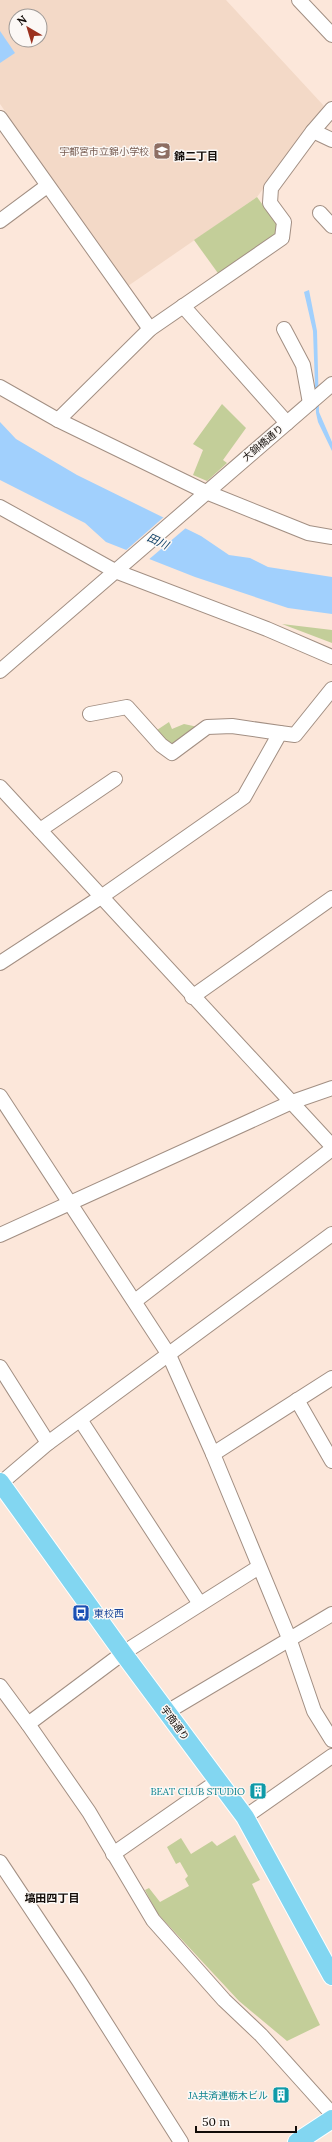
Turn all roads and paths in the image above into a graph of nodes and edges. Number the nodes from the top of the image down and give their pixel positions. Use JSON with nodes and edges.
{"nodes":[{"id":1,"x":299,"y":0,"type":"edge"},
{"id":2,"x":332,"y":35,"type":"edge"},
{"id":3,"x":332,"y":109,"type":"edge"},
{"id":4,"x":0,"y":118,"type":"edge"},
{"id":5,"x":313,"y":131,"type":"junction"},
{"id":6,"x":332,"y":140,"type":"edge"},
{"id":7,"x":48,"y":186,"type":"junction"},
{"id":8,"x":320,"y":213,"type":"dead end"},
{"id":9,"x":0,"y":221,"type":"edge"},
{"id":10,"x":332,"y":226,"type":"edge"},
{"id":11,"x":184,"y":306,"type":"junction"},
{"id":12,"x":150,"y":329,"type":"junction"},
{"id":13,"x":284,"y":329,"type":"dead end"},
{"id":14,"x":332,"y":384,"type":"edge"},
{"id":15,"x":0,"y":387,"type":"edge"},
{"id":16,"x":310,"y":403,"type":"junction"},
{"id":17,"x":58,"y":420,"type":"junction"},
{"id":18,"x":287,"y":422,"type":"junction"},
{"id":19,"x":206,"y":492,"type":"junction"},
{"id":20,"x":0,"y":507,"type":"edge"},
{"id":21,"x":332,"y":537,"type":"edge"},
{"id":22,"x":118,"y":569,"type":"junction"},
{"id":23,"x":332,"y":657,"type":"edge"},
{"id":24,"x":0,"y":670,"type":"edge"},
{"id":25,"x":332,"y":689,"type":"edge"},
{"id":26,"x":90,"y":714,"type":"dead end"},
{"id":27,"x":280,"y":733,"type":"junction"},
{"id":28,"x":115,"y":779,"type":"dead end"},
{"id":29,"x":0,"y":787,"type":"edge"},
{"id":30,"x":40,"y":830,"type":"junction"},
{"id":31,"x":101,"y":898,"type":"junction"},
{"id":32,"x":332,"y":898,"type":"edge"},
{"id":33,"x":0,"y":963,"type":"edge"},
{"id":34,"x":192,"y":997,"type":"junction"},
{"id":35,"x":332,"y":1088,"type":"edge"},
{"id":36,"x":0,"y":1096,"type":"edge"},
{"id":37,"x":292,"y":1102,"type":"junction"},
{"id":38,"x":332,"y":1147,"type":"edge"},
{"id":39,"x":69,"y":1202,"type":"junction"},
{"id":40,"x":332,"y":1234,"type":"edge"},
{"id":41,"x":0,"y":1235,"type":"edge"},
{"id":42,"x":134,"y":1301,"type":"junction"},
{"id":43,"x":169,"y":1356,"type":"junction"},
{"id":44,"x":0,"y":1367,"type":"edge"},
{"id":45,"x":332,"y":1378,"type":"edge"},
{"id":46,"x":297,"y":1400,"type":"junction"},
{"id":47,"x":81,"y":1421,"type":"junction"},
{"id":48,"x":48,"y":1443,"type":"junction"},
{"id":49,"x":213,"y":1454,"type":"junction"},
{"id":50,"x":332,"y":1461,"type":"edge"},
{"id":51,"x":0,"y":1483,"type":"edge"},
{"id":52,"x":259,"y":1567,"type":"junction"},
{"id":53,"x":200,"y":1604,"type":"junction"},
{"id":54,"x":332,"y":1614,"type":"edge"},
{"id":55,"x":289,"y":1638,"type":"junction"},
{"id":56,"x":123,"y":1653,"type":"junction"},
{"id":57,"x":0,"y":1686,"type":"edge"},
{"id":58,"x":167,"y":1712,"type":"junction"},
{"id":59,"x":28,"y":1724,"type":"junction"},
{"id":60,"x":332,"y":1740,"type":"edge"},
{"id":61,"x":332,"y":1756,"type":"edge"},
{"id":62,"x":218,"y":1781,"type":"junction"},
{"id":63,"x":245,"y":1816,"type":"junction"},
{"id":64,"x":113,"y":1854,"type":"junction"},
{"id":65,"x":0,"y":1862,"type":"edge"},
{"id":66,"x":332,"y":1976,"type":"edge"},
{"id":67,"x":332,"y":2114,"type":"edge"},
{"id":68,"x":332,"y":2119,"type":"edge"},
{"id":69,"x":181,"y":2142,"type":"edge"},
{"id":70,"x":296,"y":2142,"type":"edge"}],
"edges":[{"from":1,"to":2,"type":"street"},
{"from":3,"to":5,"type":"street"},
{"from":4,"to":7,"type":"street"},
{"from":5,"to":6,"type":"street"},
{"from":5,"to":11,"type":"street"},
{"from":7,"to":9,"type":"street"},
{"from":7,"to":12,"type":"street"},
{"from":8,"to":10,"type":"street"},
{"from":11,"to":12,"type":"street"},
{"from":11,"to":18,"type":"street"},
{"from":12,"to":17,"type":"street"},
{"from":13,"to":16,"type":"street"},
{"from":14,"to":16,"type":"street","name":"大錦橋通り"},
{"from":15,"to":17,"type":"street"},
{"from":16,"to":18,"type":"street","name":"大錦橋通り"},
{"from":17,"to":19,"type":"street"},
{"from":18,"to":19,"type":"street","name":"大錦橋通り"},
{"from":19,"to":21,"type":"street"},
{"from":19,"to":22,"type":"street","name":"大錦橋通り"},
{"from":20,"to":22,"type":"street"},
{"from":22,"to":23,"type":"street"},
{"from":22,"to":24,"type":"street"},
{"from":25,"to":27,"type":"street"},
{"from":26,"to":27,"type":"street"},
{"from":27,"to":31,"type":"street"},
{"from":28,"to":30,"type":"street"},
{"from":29,"to":30,"type":"street"},
{"from":30,"to":31,"type":"street"},
{"from":31,"to":33,"type":"street"},
{"from":31,"to":34,"type":"street"},
{"from":32,"to":34,"type":"street"},
{"from":34,"to":37,"type":"street"},
{"from":35,"to":37,"type":"street"},
{"from":36,"to":39,"type":"street"},
{"from":37,"to":38,"type":"street"},
{"from":37,"to":39,"type":"street"},
{"from":38,"to":42,"type":"street"},
{"from":39,"to":41,"type":"street"},
{"from":39,"to":42,"type":"street"},
{"from":40,"to":43,"type":"street"},
{"from":42,"to":43,"type":"street"},
{"from":43,"to":47,"type":"street"},
{"from":43,"to":49,"type":"street"},
{"from":44,"to":48,"type":"street"},
{"from":45,"to":46,"type":"street"},
{"from":46,"to":49,"type":"street"},
{"from":46,"to":50,"type":"street"},
{"from":47,"to":48,"type":"street"},
{"from":47,"to":53,"type":"street"},
{"from":48,"to":51,"type":"street"},
{"from":49,"to":52,"type":"street"},
{"from":51,"to":56,"type":"main road","name":"宇商通り"},
{"from":52,"to":53,"type":"street"},
{"from":52,"to":55,"type":"street"},
{"from":53,"to":56,"type":"street"},
{"from":54,"to":55,"type":"street"},
{"from":55,"to":58,"type":"street"},
{"from":55,"to":60,"type":"street"},
{"from":56,"to":58,"type":"main road","name":"宇商通り"},
{"from":56,"to":59,"type":"street"},
{"from":57,"to":59,"type":"street"},
{"from":58,"to":62,"type":"main road","name":"宇商通り"},
{"from":59,"to":64,"type":"street"},
{"from":61,"to":63,"type":"street"},
{"from":62,"to":63,"type":"main road","name":"宇商通り"},
{"from":62,"to":64,"type":"street"},
{"from":63,"to":66,"type":"main road","name":"宇商通り"},
{"from":64,"to":67,"type":"street"},
{"from":65,"to":69,"type":"street"},
{"from":68,"to":70,"type":"main road"}]}
